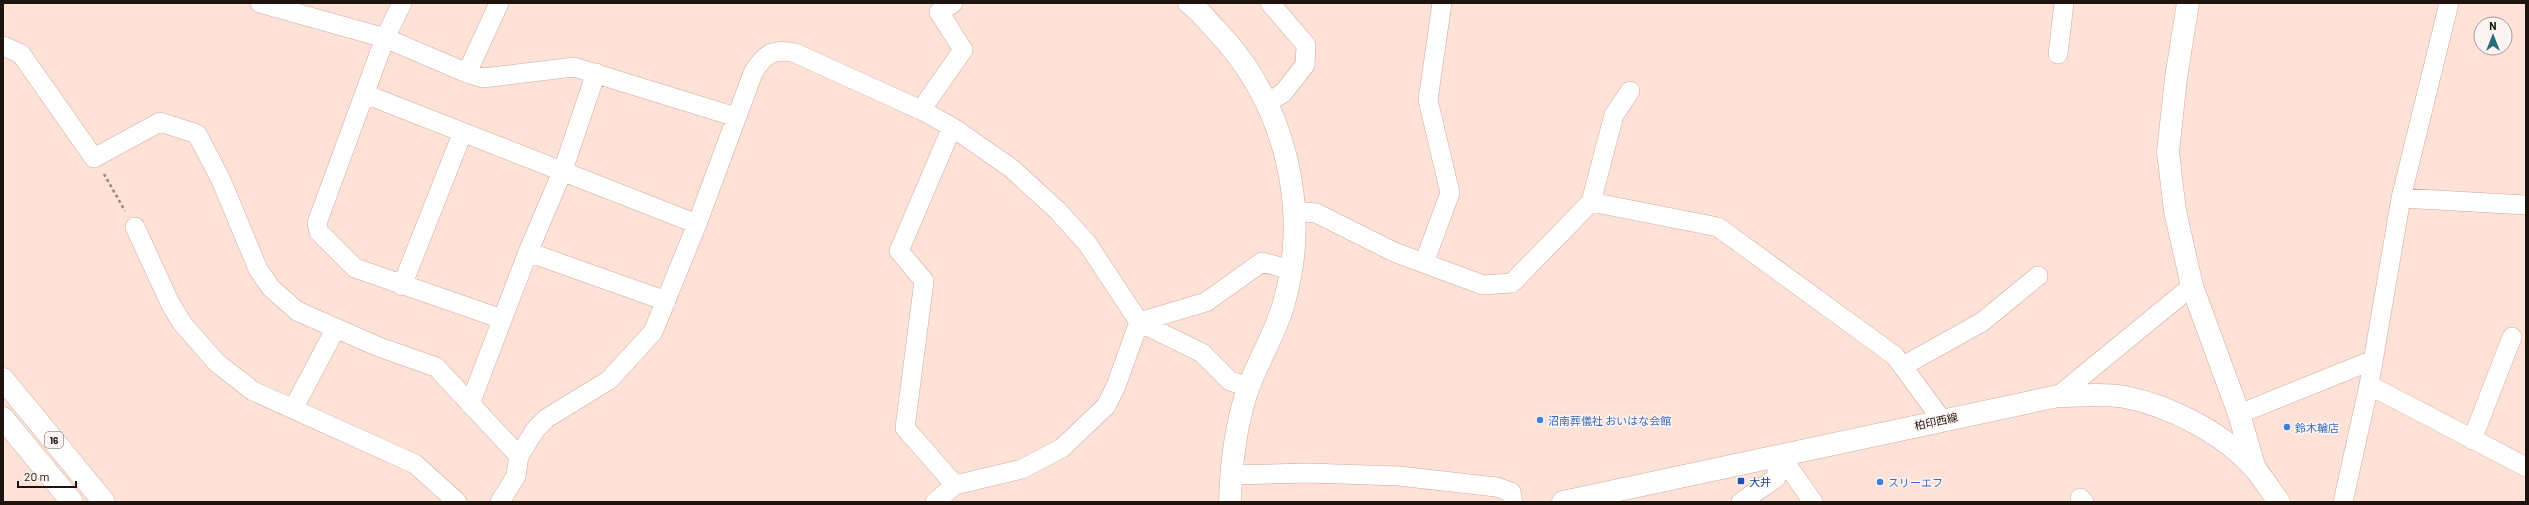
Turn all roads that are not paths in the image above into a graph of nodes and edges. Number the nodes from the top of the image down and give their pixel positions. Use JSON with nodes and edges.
{"nodes":[{"id":1,"x":260,"y":3,"type":"edge"},
{"id":2,"x":402,"y":3,"type":"edge"},
{"id":3,"x":499,"y":3,"type":"edge"},
{"id":4,"x":1190,"y":3,"type":"edge"},
{"id":5,"x":1270,"y":3,"type":"edge"},
{"id":6,"x":1442,"y":3,"type":"edge"},
{"id":7,"x":2064,"y":3,"type":"edge"},
{"id":8,"x":2188,"y":3,"type":"edge"},
{"id":9,"x":2449,"y":3,"type":"edge"},
{"id":10,"x":942,"y":6,"type":"edge"},
{"id":11,"x":308,"y":10,"type":"edge"},
{"id":12,"x":385,"y":38,"type":"junction"},
{"id":13,"x":3,"y":46,"type":"edge"},
{"id":14,"x":2058,"y":54,"type":"dead end"},
{"id":15,"x":596,"y":73,"type":"junction"},
{"id":16,"x":467,"y":74,"type":"junction"},
{"id":17,"x":1630,"y":92,"type":"dead end"},
{"id":18,"x":365,"y":94,"type":"junction"},
{"id":19,"x":1267,"y":103,"type":"junction"},
{"id":20,"x":921,"y":110,"type":"junction"},
{"id":21,"x":736,"y":117,"type":"junction"},
{"id":22,"x":952,"y":127,"type":"junction"},
{"id":23,"x":462,"y":134,"type":"junction"},
{"id":24,"x":563,"y":170,"type":"junction"},
{"id":25,"x":2401,"y":198,"type":"junction"},
{"id":26,"x":1591,"y":202,"type":"junction"},
{"id":27,"x":2526,"y":205,"type":"edge"},
{"id":28,"x":1294,"y":211,"type":"junction"},
{"id":29,"x":698,"y":224,"type":"junction"},
{"id":30,"x":135,"y":227,"type":"road end"},
{"id":31,"x":528,"y":252,"type":"junction"},
{"id":32,"x":1424,"y":263,"type":"junction"},
{"id":33,"x":1291,"y":270,"type":"junction"},
{"id":34,"x":2038,"y":276,"type":"dead end"},
{"id":35,"x":402,"y":286,"type":"junction"},
{"id":36,"x":2192,"y":286,"type":"junction"},
{"id":37,"x":666,"y":301,"type":"junction"},
{"id":38,"x":502,"y":319,"type":"junction"},
{"id":39,"x":1139,"y":322,"type":"junction"},
{"id":40,"x":336,"y":328,"type":"junction"},
{"id":41,"x":2512,"y":337,"type":"dead end"},
{"id":42,"x":2373,"y":360,"type":"junction"},
{"id":43,"x":1903,"y":366,"type":"junction"},
{"id":44,"x":3,"y":379,"type":"edge"},
{"id":45,"x":2369,"y":385,"type":"junction"},
{"id":46,"x":1249,"y":387,"type":"junction"},
{"id":47,"x":2058,"y":396,"type":"junction"},
{"id":48,"x":470,"y":404,"type":"junction"},
{"id":49,"x":293,"y":409,"type":"junction"},
{"id":50,"x":2240,"y":414,"type":"junction"},
{"id":51,"x":3,"y":418,"type":"edge"},
{"id":52,"x":1942,"y":420,"type":"junction"},
{"id":53,"x":2472,"y":440,"type":"junction"},
{"id":54,"x":1780,"y":455,"type":"junction"},
{"id":55,"x":519,"y":456,"type":"junction"},
{"id":56,"x":2526,"y":467,"type":"edge"},
{"id":57,"x":2255,"y":469,"type":"junction"},
{"id":58,"x":1231,"y":475,"type":"junction"},
{"id":59,"x":955,"y":485,"type":"junction"},
{"id":60,"x":1593,"y":499,"type":"edge"},
{"id":61,"x":72,"y":502,"type":"edge"},
{"id":62,"x":104,"y":502,"type":"edge"},
{"id":63,"x":457,"y":502,"type":"edge"},
{"id":64,"x":500,"y":502,"type":"edge"},
{"id":65,"x":935,"y":502,"type":"edge"},
{"id":66,"x":1230,"y":502,"type":"edge"},
{"id":67,"x":1513,"y":502,"type":"edge"},
{"id":68,"x":1563,"y":502,"type":"edge"},
{"id":69,"x":1741,"y":502,"type":"edge"},
{"id":70,"x":1813,"y":502,"type":"edge"},
{"id":71,"x":2279,"y":502,"type":"edge"},
{"id":72,"x":2343,"y":502,"type":"edge"}],
"edges":[{"from":1,"to":11,"type":"street"},
{"from":2,"to":12,"type":"street"},
{"from":3,"to":16,"type":"street"},
{"from":4,"to":19,"type":"main road"},
{"from":5,"to":19,"type":"street"},
{"from":6,"to":32,"type":"street"},
{"from":7,"to":14,"type":"street"},
{"from":8,"to":36,"type":"main road"},
{"from":9,"to":25,"type":"street"},
{"from":10,"to":20,"type":"street"},
{"from":11,"to":12,"type":"street"},
{"from":12,"to":16,"type":"street"},
{"from":12,"to":18,"type":"street"},
{"from":13,"to":40,"type":"street"},
{"from":15,"to":16,"type":"street"},
{"from":15,"to":21,"type":"street"},
{"from":15,"to":24,"type":"street"},
{"from":17,"to":26,"type":"street"},
{"from":18,"to":23,"type":"street"},
{"from":18,"to":35,"type":"street"},
{"from":19,"to":28,"type":"main road"},
{"from":20,"to":21,"type":"street"},
{"from":20,"to":22,"type":"street"},
{"from":21,"to":29,"type":"street"},
{"from":22,"to":39,"type":"street"},
{"from":22,"to":59,"type":"street"},
{"from":23,"to":24,"type":"street"},
{"from":23,"to":35,"type":"street"},
{"from":24,"to":29,"type":"street"},
{"from":24,"to":31,"type":"street"},
{"from":25,"to":27,"type":"street"},
{"from":25,"to":42,"type":"street"},
{"from":26,"to":32,"type":"street"},
{"from":26,"to":43,"type":"street"},
{"from":28,"to":32,"type":"street"},
{"from":28,"to":33,"type":"main road"},
{"from":29,"to":37,"type":"street"},
{"from":30,"to":49,"type":"street"},
{"from":31,"to":37,"type":"street"},
{"from":31,"to":38,"type":"street"},
{"from":33,"to":39,"type":"street"},
{"from":33,"to":46,"type":"main road"},
{"from":34,"to":43,"type":"street"},
{"from":35,"to":38,"type":"street"},
{"from":36,"to":47,"type":"street"},
{"from":36,"to":50,"type":"main road"},
{"from":37,"to":55,"type":"street"},
{"from":38,"to":48,"type":"street"},
{"from":39,"to":46,"type":"street"},
{"from":39,"to":59,"type":"street"},
{"from":40,"to":48,"type":"street"},
{"from":40,"to":49,"type":"street"},
{"from":41,"to":53,"type":"street"},
{"from":42,"to":45,"type":"street"},
{"from":42,"to":50,"type":"street"},
{"from":43,"to":52,"type":"street"},
{"from":44,"to":62,"type":"main road","number":"16"},
{"from":45,"to":53,"type":"street"},
{"from":45,"to":72,"type":"street"},
{"from":46,"to":58,"type":"main road"},
{"from":47,"to":52,"type":"main road","name":"柏印西線"},
{"from":47,"to":57,"type":"main road","name":"柏印西線"},
{"from":48,"to":55,"type":"street"},
{"from":49,"to":63,"type":"street"},
{"from":50,"to":57,"type":"main road"},
{"from":51,"to":61,"type":"main road","number":"16"},
{"from":52,"to":54,"type":"main road","name":"柏印西線"},
{"from":53,"to":56,"type":"street"},
{"from":54,"to":60,"type":"main road","name":"柏印西線"},
{"from":54,"to":69,"type":"street"},
{"from":54,"to":70,"type":"street"},
{"from":55,"to":64,"type":"street"},
{"from":57,"to":71,"type":"main road","name":"柏印西線"},
{"from":58,"to":66,"type":"main road"},
{"from":58,"to":67,"type":"street"},
{"from":59,"to":65,"type":"street"},
{"from":60,"to":68,"type":"main road","name":"柏印西線"}]}
